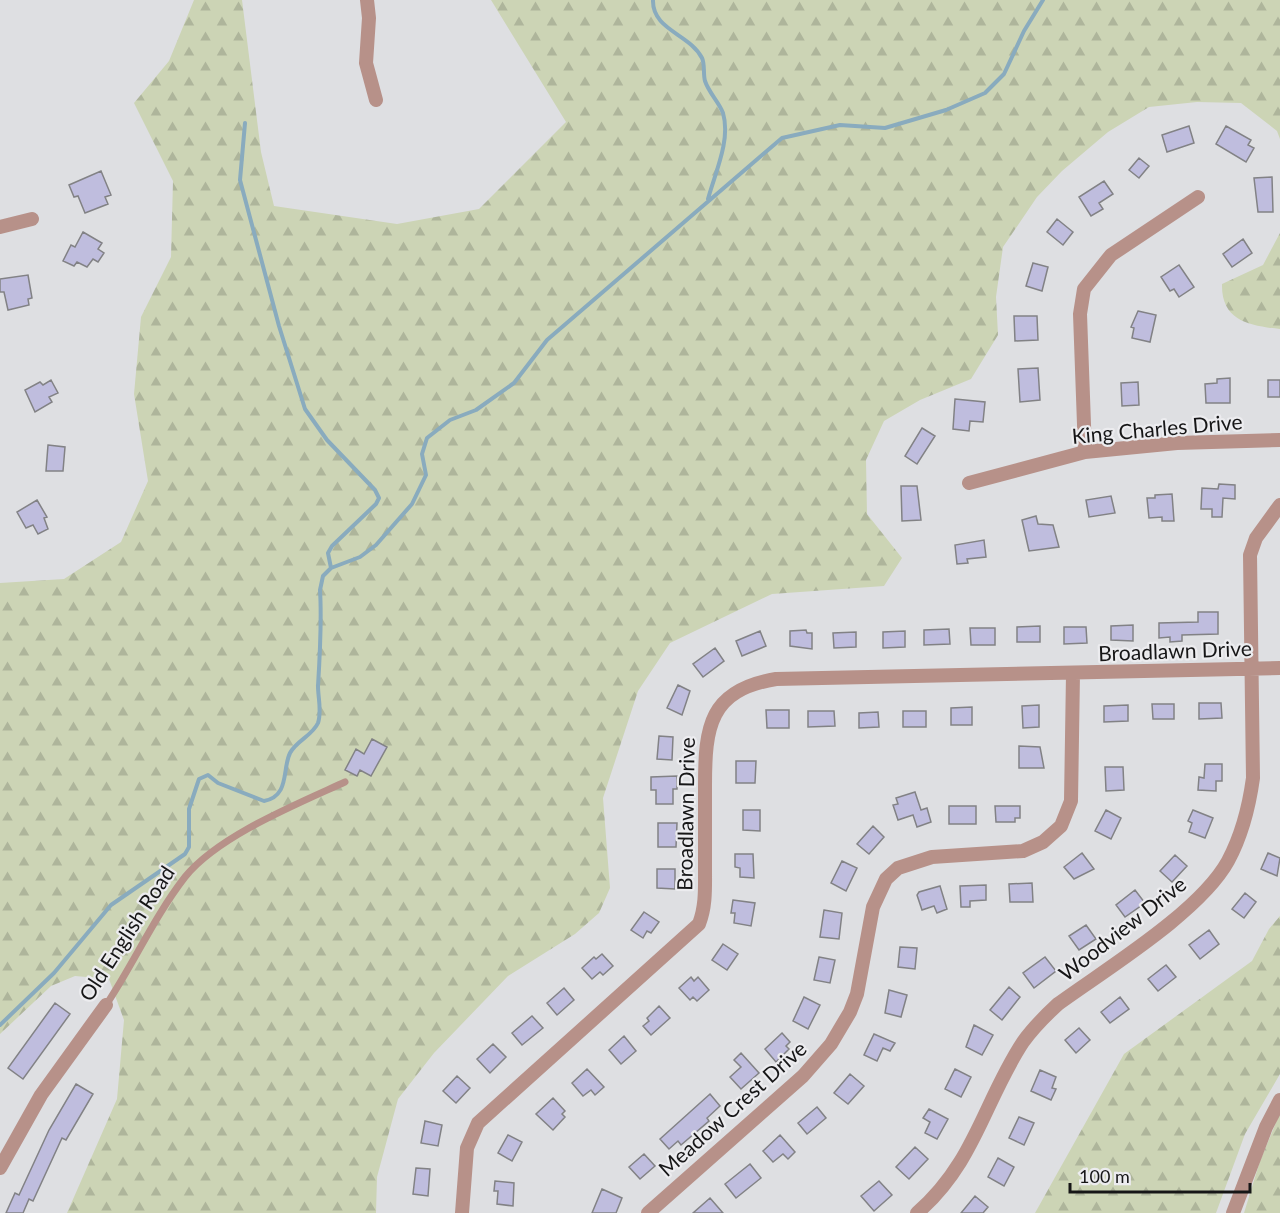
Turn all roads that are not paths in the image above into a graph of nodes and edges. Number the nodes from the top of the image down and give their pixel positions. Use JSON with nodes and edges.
{"nodes":[{"id":1,"x":366,"y":0,"type":"edge"},
{"id":2,"x":376,"y":100,"type":"dead end"},
{"id":3,"x":1198,"y":197,"type":"dead end"},
{"id":4,"x":32,"y":219,"type":"dead end"},
{"id":5,"x":0,"y":227,"type":"edge"},
{"id":6,"x":1280,"y":440,"type":"edge"},
{"id":7,"x":1085,"y":452,"type":"junction"},
{"id":8,"x":969,"y":483,"type":"dead end"},
{"id":9,"x":1280,"y":505,"type":"edge"},
{"id":10,"x":1280,"y":668,"type":"edge"},
{"id":11,"x":1250,"y":669,"type":"junction"},
{"id":12,"x":1073,"y":674,"type":"junction"},
{"id":13,"x":345,"y":782,"type":"dead end"},
{"id":14,"x":106,"y":1005,"type":"joint"},
{"id":15,"x":1280,"y":1100,"type":"edge"},
{"id":16,"x":0,"y":1168,"type":"edge"},
{"id":17,"x":462,"y":1213,"type":"edge"},
{"id":18,"x":648,"y":1213,"type":"edge"},
{"id":19,"x":917,"y":1213,"type":"edge"},
{"id":20,"x":1233,"y":1213,"type":"edge"}],
"edges":[{"from":1,"to":2,"type":"street"},
{"from":3,"to":7,"type":"street"},
{"from":4,"to":5,"type":"street"},
{"from":6,"to":7,"type":"street","name":"King Charles Drive"},
{"from":7,"to":8,"type":"street","name":"King Charles Drive"},
{"from":9,"to":11,"type":"street","name":"Woodview Drive"},
{"from":10,"to":11,"type":"street","name":"Broadlawn Drive"},
{"from":11,"to":12,"type":"street","name":"Broadlawn Drive"},
{"from":11,"to":19,"type":"street","name":"Woodview Drive"},
{"from":12,"to":17,"type":"street","name":"Broadlawn Drive"},
{"from":12,"to":18,"type":"street","name":"Meadow Crest Drive"},
{"from":13,"to":14,"type":"lane","name":"Old English Road"},
{"from":14,"to":16,"type":"street","name":"Old English Road"},
{"from":15,"to":20,"type":"street"}]}
